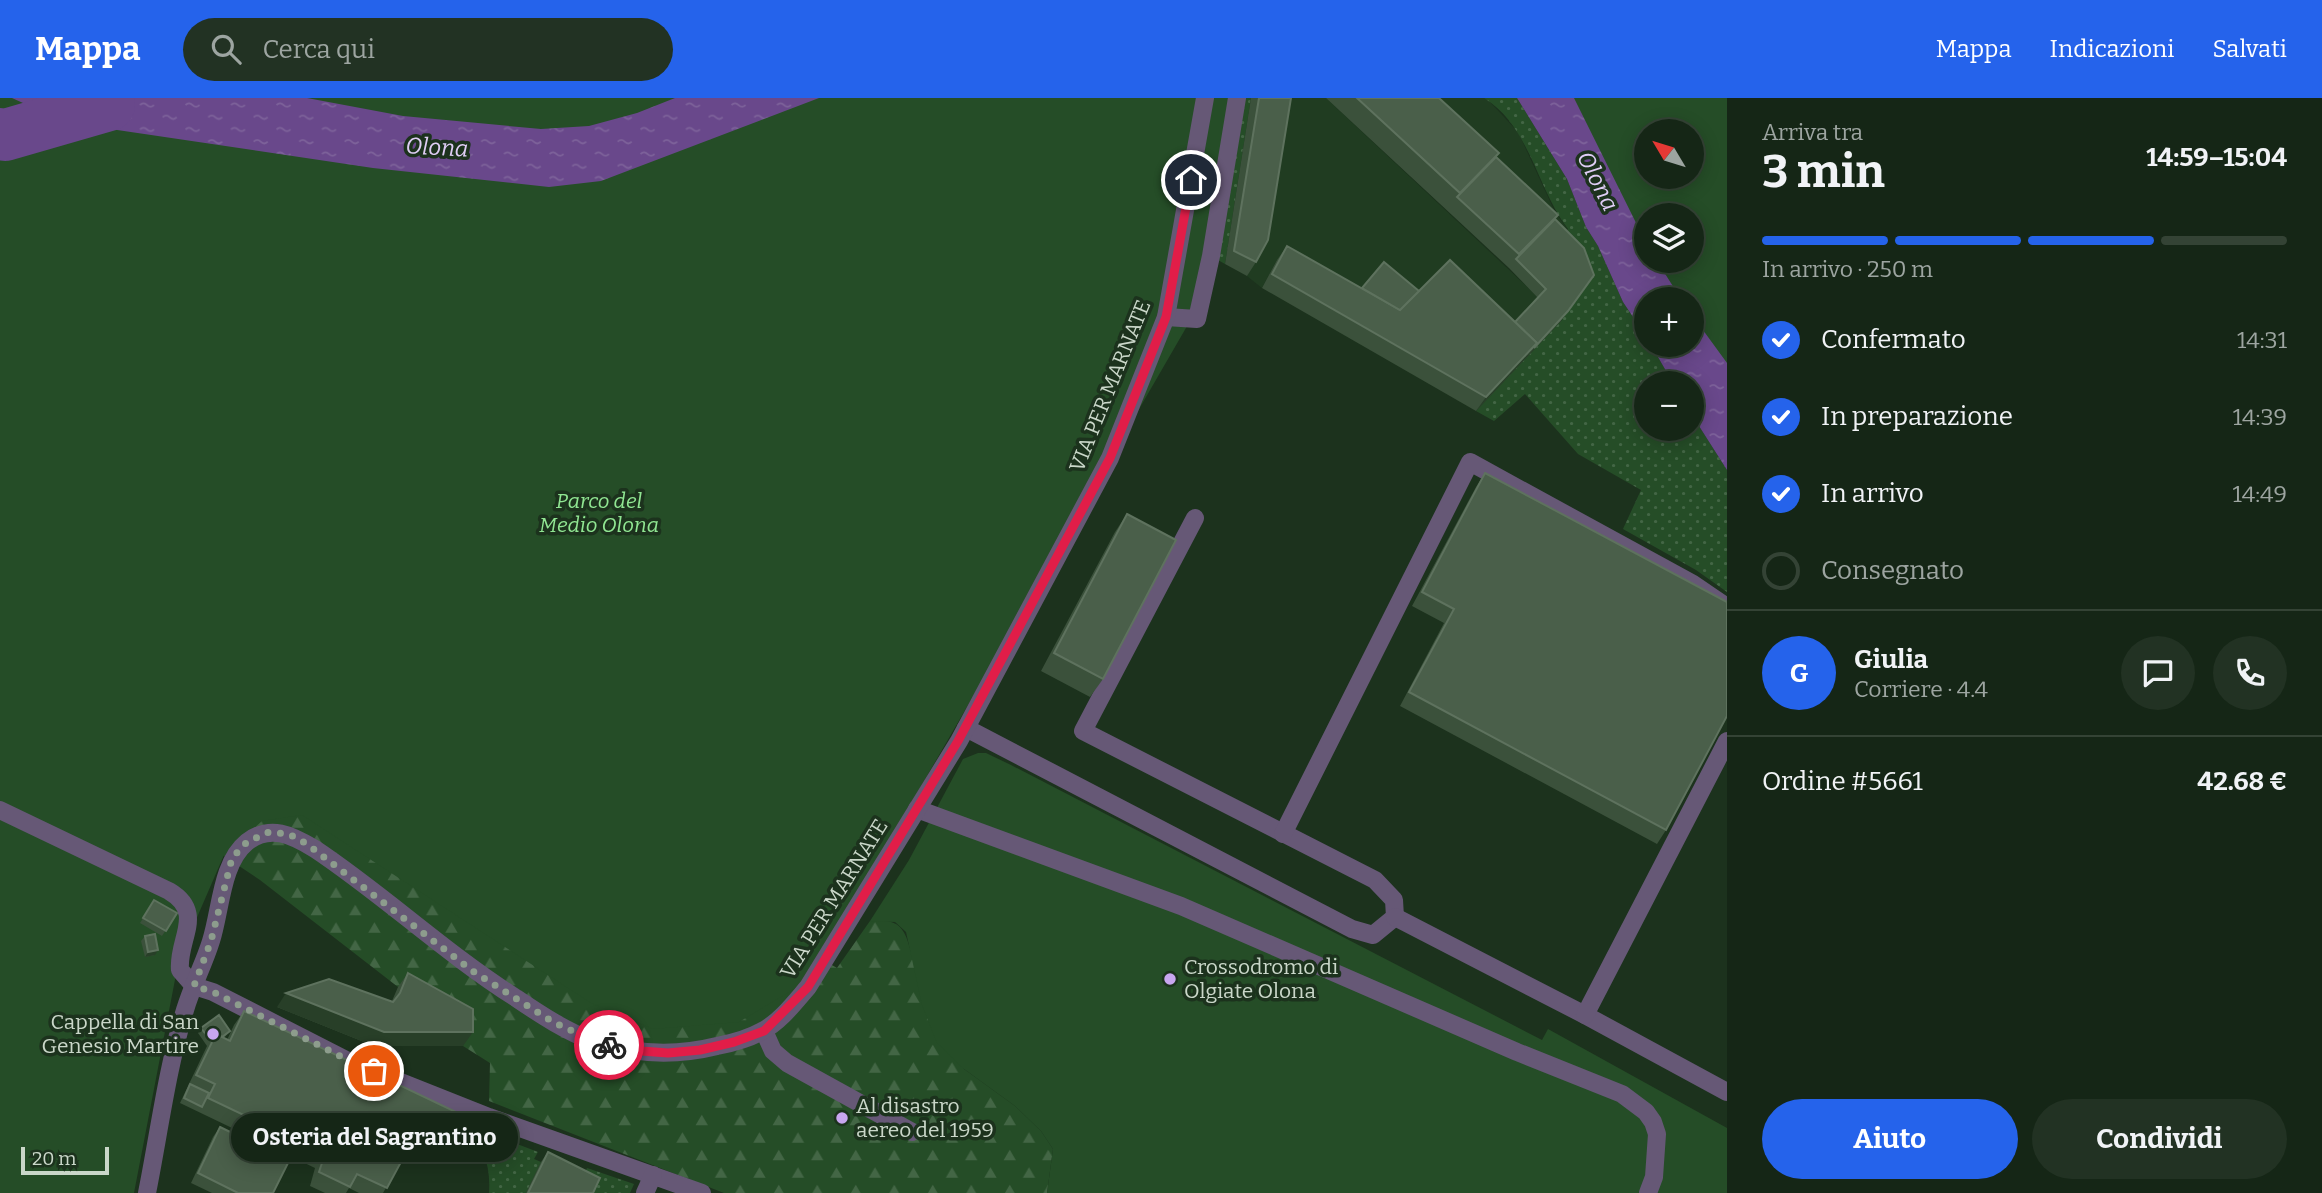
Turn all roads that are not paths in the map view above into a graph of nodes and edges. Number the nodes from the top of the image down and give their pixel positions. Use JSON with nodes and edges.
{"nodes":[{"id":1,"x":1205,"y":98,"type":"edge"},
{"id":2,"x":1237,"y":98,"type":"edge"},
{"id":3,"x":1166,"y":317,"type":"junction"},
{"id":4,"x":1195,"y":518,"type":"dead end"},
{"id":5,"x":1727,"y":607,"type":"edge"},
{"id":6,"x":966,"y":728,"type":"junction"},
{"id":7,"x":1727,"y":741,"type":"edge"},
{"id":8,"x":917,"y":809,"type":"junction"},
{"id":9,"x":0,"y":810,"type":"edge"},
{"id":10,"x":1283,"y":834,"type":"junction"},
{"id":11,"x":1395,"y":917,"type":"junction"},
{"id":12,"x":194,"y":986,"type":"junction"},
{"id":13,"x":1585,"y":1015,"type":"junction"},
{"id":14,"x":764,"y":1031,"type":"junction"},
{"id":15,"x":1727,"y":1092,"type":"edge"},
{"id":16,"x":912,"y":1132,"type":"dead end"},
{"id":17,"x":653,"y":1175,"type":"junction"},
{"id":18,"x":147,"y":1193,"type":"edge"},
{"id":19,"x":645,"y":1193,"type":"edge"},
{"id":20,"x":702,"y":1193,"type":"edge"},
{"id":21,"x":1648,"y":1193,"type":"edge"}],
"edges":[{"from":1,"to":3,"type":"street","name":"VIA PER MARNATE"},
{"from":2,"to":3,"type":"street"},
{"from":3,"to":6,"type":"street","name":"VIA PER MARNATE"},
{"from":4,"to":10,"type":"street"},
{"from":5,"to":10,"type":"street"},
{"from":6,"to":8,"type":"street","name":"VIA PER MARNATE"},
{"from":6,"to":11,"type":"street"},
{"from":7,"to":13,"type":"street"},
{"from":8,"to":14,"type":"street","name":"VIA PER MARNATE"},
{"from":8,"to":21,"type":"street"},
{"from":9,"to":12,"type":"street"},
{"from":10,"to":11,"type":"street"},
{"from":11,"to":13,"type":"street"},
{"from":12,"to":14,"type":"street","name":"VIA PER MARNATE"},
{"from":12,"to":17,"type":"street"},
{"from":12,"to":18,"type":"street","name":"VIA PER MARNATE"},
{"from":13,"to":15,"type":"street"},
{"from":14,"to":16,"type":"street"},
{"from":17,"to":19,"type":"street"},
{"from":17,"to":20,"type":"street"}]}
